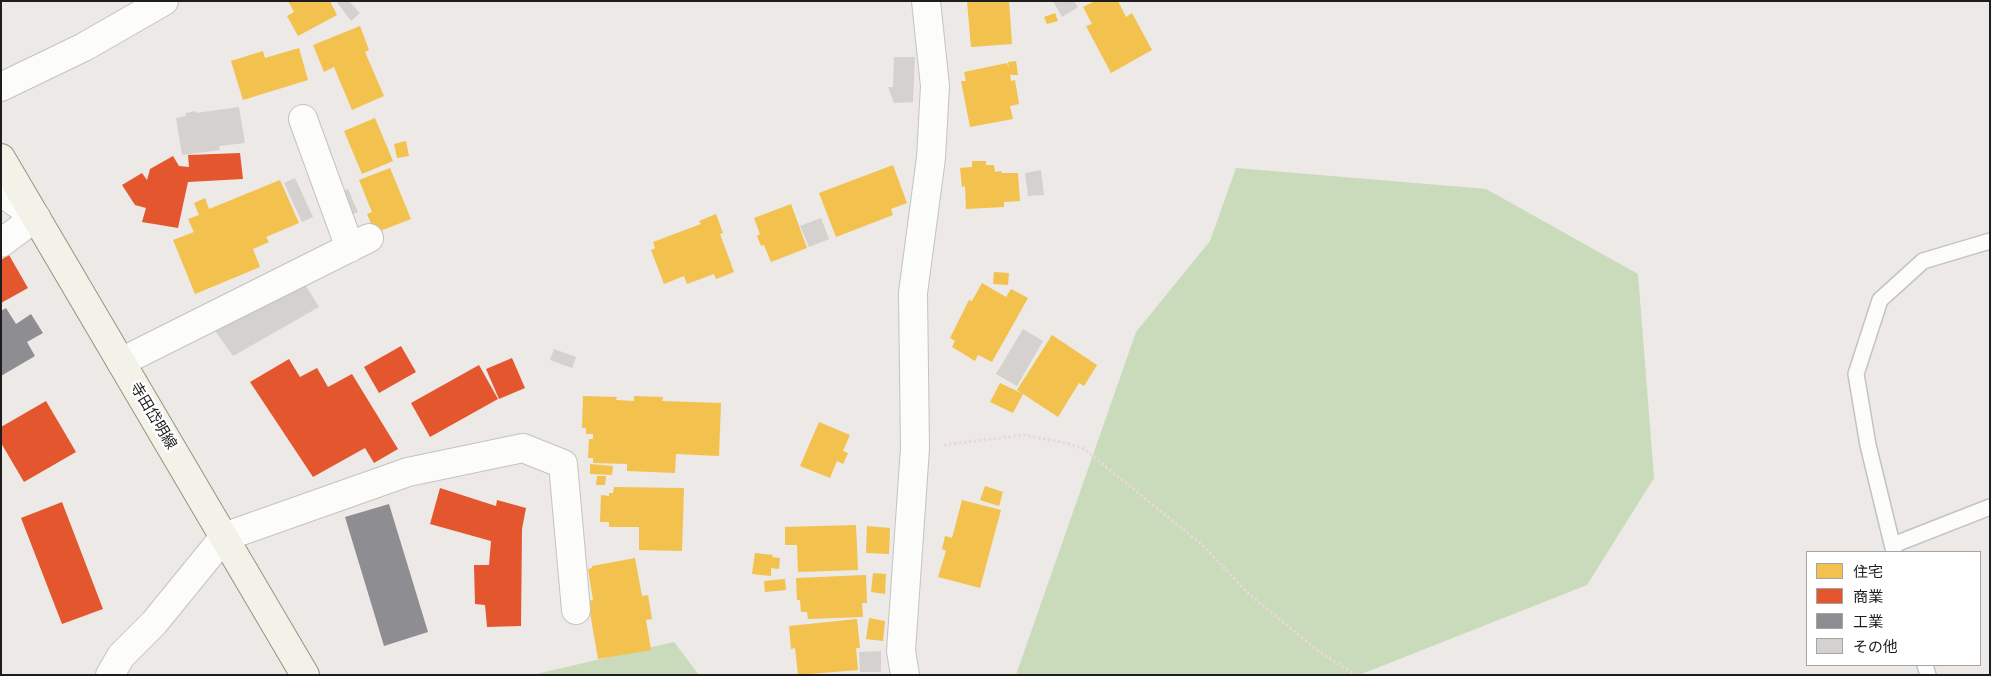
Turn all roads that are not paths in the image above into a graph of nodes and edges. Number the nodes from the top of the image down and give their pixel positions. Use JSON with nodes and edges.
{"nodes":[{"id":1,"x":164,"y":1,"type":"edge"},
{"id":2,"x":926,"y":1,"type":"edge"},
{"id":3,"x":1,"y":87,"type":"edge"},
{"id":4,"x":302,"y":119,"type":"dead end"},
{"id":5,"x":1,"y":158,"type":"edge"},
{"id":6,"x":1,"y":192,"type":"edge"},
{"id":7,"x":36,"y":217,"type":"junction"},
{"id":8,"x":1990,"y":241,"type":"edge"},
{"id":9,"x":1,"y":243,"type":"edge"},
{"id":10,"x":121,"y":362,"type":"junction"},
{"id":11,"x":1990,"y":507,"type":"edge"},
{"id":12,"x":224,"y":537,"type":"junction"},
{"id":13,"x":1893,"y":549,"type":"edge"},
{"id":14,"x":576,"y":610,"type":"dead end"},
{"id":15,"x":110,"y":675,"type":"edge"},
{"id":16,"x":305,"y":675,"type":"edge"},
{"id":17,"x":904,"y":675,"type":"edge"}],
"edges":[{"from":1,"to":3,"type":"street"},
{"from":2,"to":17,"type":"street"},
{"from":4,"to":10,"type":"street"},
{"from":5,"to":7,"type":"main road","name":"寺田岱明線"},
{"from":6,"to":7,"type":"street"},
{"from":7,"to":9,"type":"street"},
{"from":7,"to":10,"type":"main road","name":"寺田岱明線"},
{"from":8,"to":13,"type":"lane"},
{"from":10,"to":12,"type":"main road","name":"寺田岱明線"},
{"from":11,"to":13,"type":"lane"},
{"from":12,"to":14,"type":"street"},
{"from":12,"to":15,"type":"street"},
{"from":12,"to":16,"type":"main road","name":"寺田岱明線"}]}
